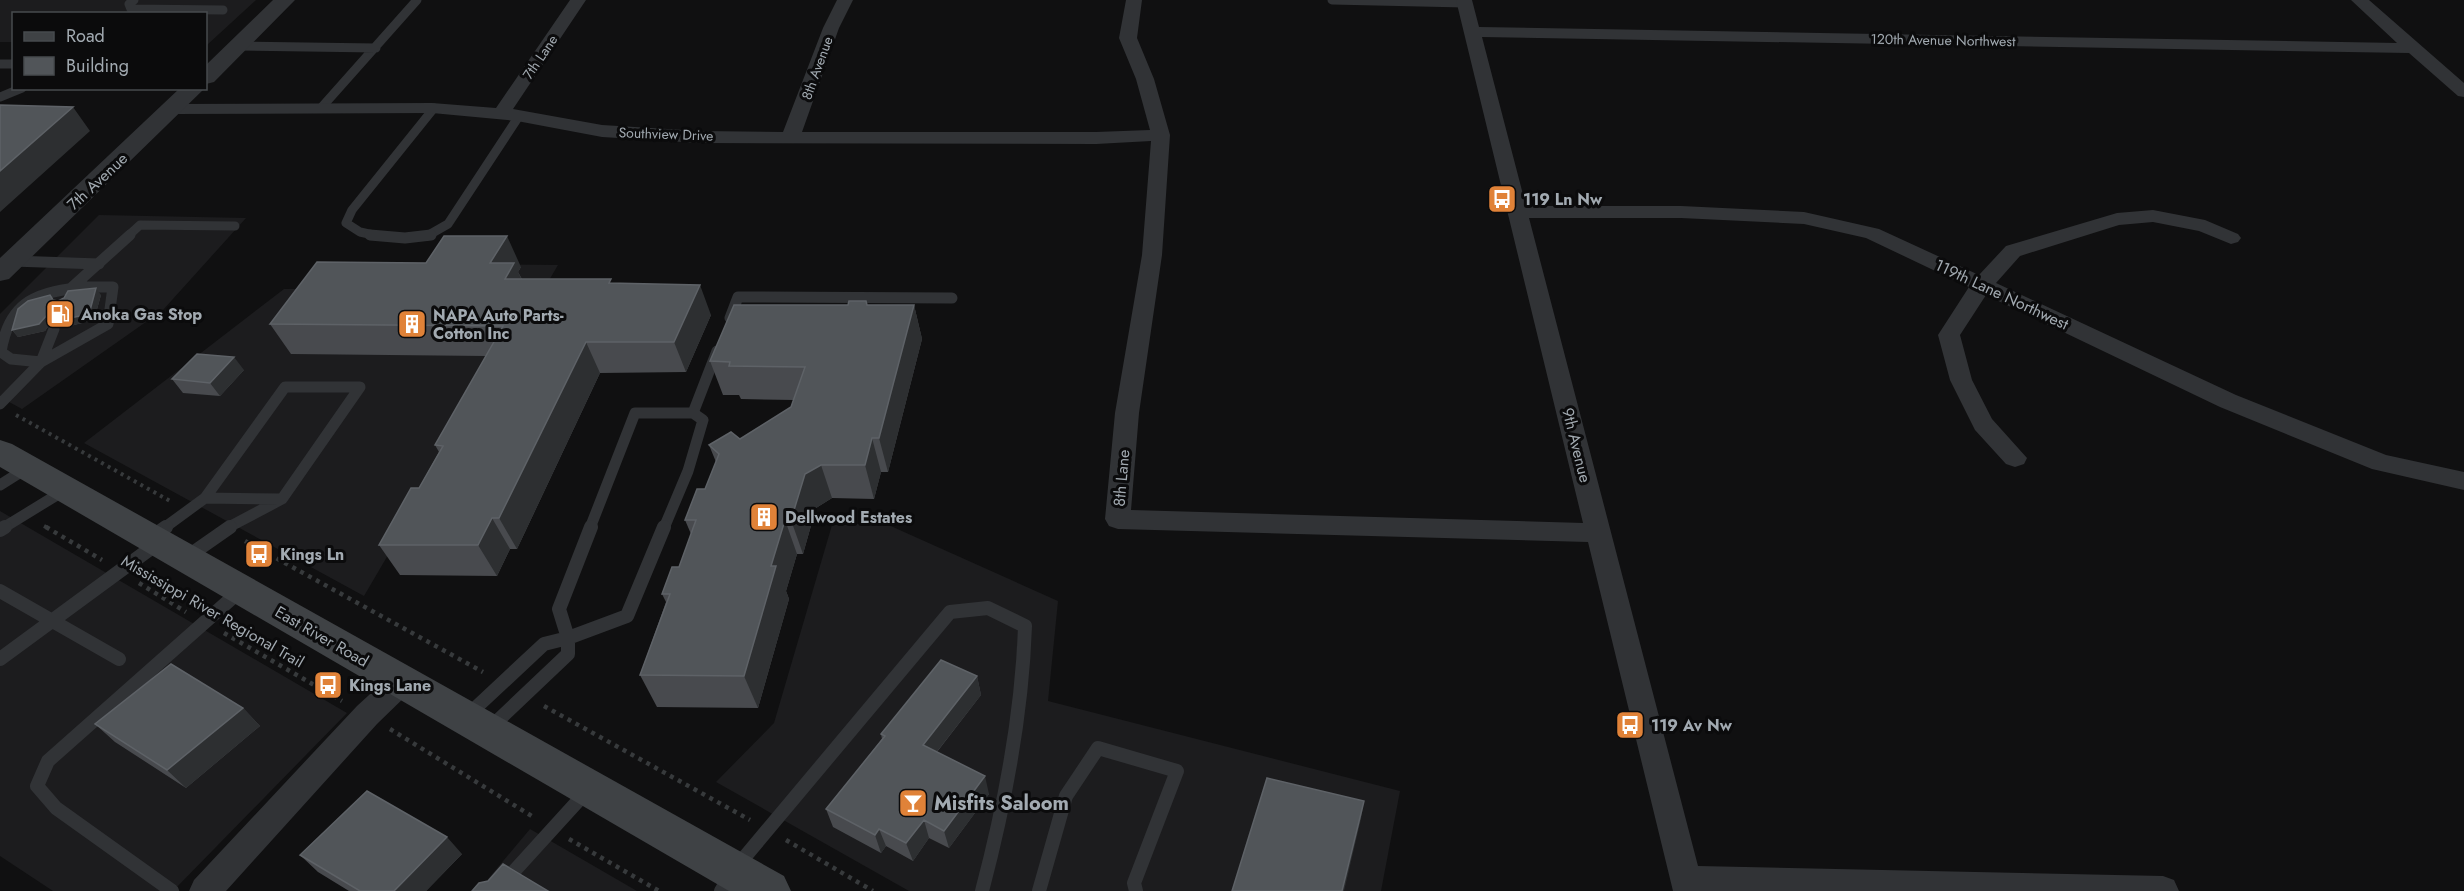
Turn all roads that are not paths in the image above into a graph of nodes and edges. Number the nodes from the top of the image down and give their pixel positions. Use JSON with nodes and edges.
{"nodes":[{"id":1,"x":134,"y":0,"type":"edge"},
{"id":2,"x":285,"y":0,"type":"edge"},
{"id":3,"x":417,"y":0,"type":"edge"},
{"id":4,"x":578,"y":0,"type":"edge"},
{"id":5,"x":844,"y":0,"type":"edge"},
{"id":6,"x":1134,"y":0,"type":"edge"},
{"id":7,"x":1332,"y":0,"type":"edge"},
{"id":8,"x":2359,"y":0,"type":"edge"},
{"id":9,"x":1465,"y":1,"type":"edge"},
{"id":10,"x":223,"y":10,"type":"dead end"},
{"id":11,"x":1472,"y":32,"type":"junction"},
{"id":12,"x":238,"y":46,"type":"junction"},
{"id":13,"x":376,"y":48,"type":"junction"},
{"id":14,"x":2414,"y":48,"type":"junction"},
{"id":15,"x":207,"y":76,"type":"edge"},
{"id":16,"x":17,"y":90,"type":"edge"},
{"id":17,"x":192,"y":90,"type":"edge"},
{"id":18,"x":2464,"y":92,"type":"edge"},
{"id":19,"x":0,"y":97,"type":"edge"},
{"id":20,"x":321,"y":108,"type":"junction"},
{"id":21,"x":434,"y":108,"type":"junction"},
{"id":22,"x":173,"y":109,"type":"junction"},
{"id":23,"x":510,"y":115,"type":"junction"},
{"id":24,"x":1161,"y":135,"type":"junction"},
{"id":25,"x":791,"y":136,"type":"junction"},
{"id":26,"x":1517,"y":212,"type":"junction"},
{"id":27,"x":235,"y":226,"type":"dead end"},
{"id":28,"x":2231,"y":238,"type":"dead end"},
{"id":29,"x":99,"y":264,"type":"junction"},
{"id":30,"x":6,"y":267,"type":"edge"},
{"id":31,"x":1982,"y":285,"type":"junction"},
{"id":32,"x":71,"y":287,"type":"junction"},
{"id":33,"x":952,"y":298,"type":"dead end"},
{"id":34,"x":63,"y":300,"type":"edge"},
{"id":35,"x":54,"y":329,"type":"edge"},
{"id":36,"x":41,"y":362,"type":"junction"},
{"id":37,"x":0,"y":404,"type":"edge"},
{"id":38,"x":693,"y":413,"type":"junction"},
{"id":39,"x":2015,"y":458,"type":"dead end"},
{"id":40,"x":9,"y":468,"type":"edge"},
{"id":41,"x":2464,"y":481,"type":"edge"},
{"id":42,"x":66,"y":489,"type":"junction"},
{"id":43,"x":205,"y":498,"type":"junction"},
{"id":44,"x":282,"y":499,"type":"junction"},
{"id":45,"x":0,"y":530,"type":"edge"},
{"id":46,"x":1599,"y":533,"type":"junction"},
{"id":47,"x":166,"y":546,"type":"junction"},
{"id":48,"x":242,"y":589,"type":"junction"},
{"id":49,"x":0,"y":591,"type":"edge"},
{"id":50,"x":52,"y":621,"type":"junction"},
{"id":51,"x":568,"y":638,"type":"junction"},
{"id":52,"x":0,"y":659,"type":"edge"},
{"id":53,"x":119,"y":659,"type":"dead end"},
{"id":54,"x":402,"y":682,"type":"junction"},
{"id":55,"x":476,"y":725,"type":"junction"},
{"id":56,"x":589,"y":788,"type":"junction"},
{"id":57,"x":727,"y":881,"type":"edge"},
{"id":58,"x":1688,"y":885,"type":"edge"},
{"id":59,"x":172,"y":891,"type":"edge"},
{"id":60,"x":205,"y":891,"type":"edge"},
{"id":61,"x":496,"y":891,"type":"edge"},
{"id":62,"x":769,"y":891,"type":"edge"},
{"id":63,"x":982,"y":891,"type":"edge"},
{"id":64,"x":1039,"y":891,"type":"edge"},
{"id":65,"x":1136,"y":891,"type":"edge"},
{"id":66,"x":2163,"y":891,"type":"edge"}],
"edges":[{"from":1,"to":10,"type":"lane"},
{"from":2,"to":12,"type":"street"},
{"from":3,"to":13,"type":"lane"},
{"from":4,"to":23,"type":"street","name":"7th Lane"},
{"from":5,"to":25,"type":"street","name":"8th Avenue"},
{"from":6,"to":24,"type":"street","name":"8th Lane"},
{"from":7,"to":9,"type":"lane"},
{"from":8,"to":14,"type":"street"},
{"from":9,"to":11,"type":"street","name":"9th Avenue"},
{"from":11,"to":14,"type":"street","name":"120th Avenue Northwest"},
{"from":11,"to":26,"type":"street","name":"9th Avenue"},
{"from":12,"to":13,"type":"lane"},
{"from":12,"to":15,"type":"street"},
{"from":13,"to":20,"type":"lane"},
{"from":14,"to":18,"type":"street"},
{"from":16,"to":19,"type":"lane"},
{"from":17,"to":22,"type":"street","name":"7th Avenue"},
{"from":20,"to":21,"type":"street","name":"Southview Drive"},
{"from":20,"to":22,"type":"street","name":"Southview Drive"},
{"from":21,"to":23,"type":"street","name":"Southview Drive"},
{"from":21,"to":23,"type":"lane"},
{"from":22,"to":30,"type":"street","name":"7th Avenue"},
{"from":23,"to":25,"type":"street","name":"Southview Drive"},
{"from":24,"to":25,"type":"street","name":"Southview Drive"},
{"from":24,"to":46,"type":"street","name":"8th Lane"},
{"from":26,"to":31,"type":"street","name":"119th Lane Northwest"},
{"from":26,"to":46,"type":"street","name":"9th Avenue"},
{"from":27,"to":29,"type":"lane"},
{"from":28,"to":31,"type":"street"},
{"from":29,"to":30,"type":"lane"},
{"from":29,"to":32,"type":"lane"},
{"from":31,"to":39,"type":"street"},
{"from":31,"to":41,"type":"street","name":"119th Lane Northwest"},
{"from":32,"to":34,"type":"lane"},
{"from":32,"to":36,"type":"lane"},
{"from":32,"to":36,"type":"lane"},
{"from":33,"to":38,"type":"lane"},
{"from":35,"to":36,"type":"lane"},
{"from":36,"to":37,"type":"lane"},
{"from":38,"to":51,"type":"lane"},
{"from":38,"to":51,"type":"lane"},
{"from":40,"to":42,"type":"main road","name":"East River Road"},
{"from":42,"to":45,"type":"lane"},
{"from":42,"to":47,"type":"main road","name":"East River Road"},
{"from":43,"to":44,"type":"lane"},
{"from":43,"to":44,"type":"lane"},
{"from":43,"to":47,"type":"lane"},
{"from":44,"to":47,"type":"lane"},
{"from":46,"to":58,"type":"street","name":"9th Avenue"},
{"from":47,"to":48,"type":"main road","name":"East River Road"},
{"from":47,"to":50,"type":"lane"},
{"from":48,"to":54,"type":"main road","name":"East River Road"},
{"from":48,"to":59,"type":"lane"},
{"from":49,"to":50,"type":"lane"},
{"from":50,"to":52,"type":"lane"},
{"from":50,"to":53,"type":"lane"},
{"from":51,"to":55,"type":"lane"},
{"from":51,"to":55,"type":"lane"},
{"from":54,"to":55,"type":"main road","name":"East River Road"},
{"from":54,"to":60,"type":"street"},
{"from":55,"to":56,"type":"main road","name":"East River Road"},
{"from":56,"to":57,"type":"main road","name":"East River Road"},
{"from":56,"to":61,"type":"lane"},
{"from":57,"to":62,"type":"main road","name":"East River Road"},
{"from":57,"to":63,"type":"lane"},
{"from":58,"to":66,"type":"street"},
{"from":64,"to":65,"type":"lane"}]}
